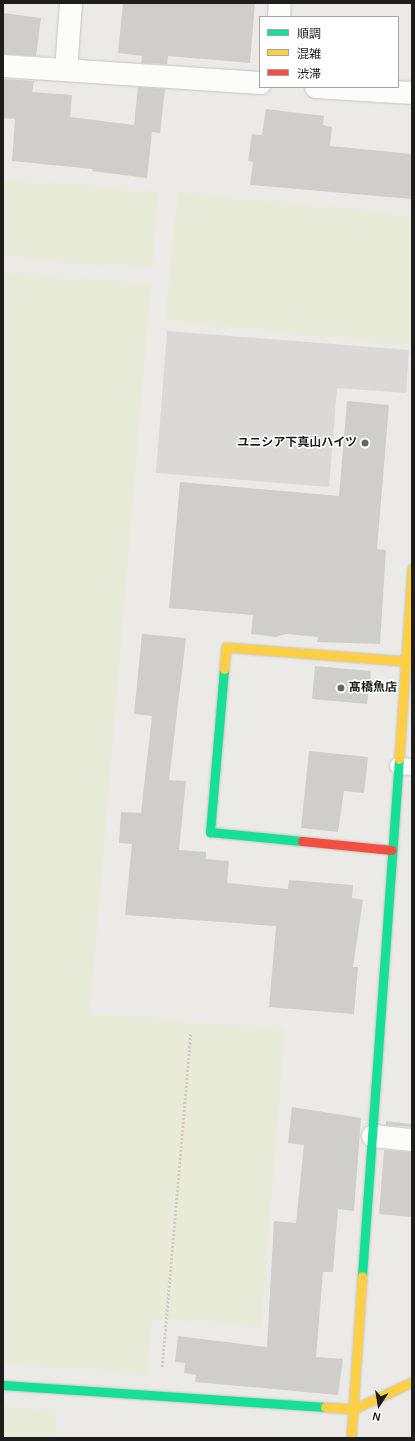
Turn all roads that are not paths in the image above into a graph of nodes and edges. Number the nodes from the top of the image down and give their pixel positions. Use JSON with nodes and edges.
{"nodes":[{"id":1,"x":71,"y":3,"type":"edge"},
{"id":2,"x":280,"y":3,"type":"edge"},
{"id":3,"x":279,"y":16,"type":"edge"},
{"id":4,"x":3,"y":66,"type":"edge"},
{"id":5,"x":66,"y":70,"type":"junction"},
{"id":6,"x":259,"y":83,"type":"edge"},
{"id":7,"x":332,"y":88,"type":"edge"},
{"id":8,"x":412,"y":93,"type":"edge"},
{"id":9,"x":412,"y":568,"type":"edge"},
{"id":10,"x":406,"y":661,"type":"junction"},
{"id":11,"x":408,"y":679,"type":"edge"},
{"id":12,"x":405,"y":766,"type":"edge"},
{"id":13,"x":392,"y":850,"type":"junction"},
{"id":14,"x":373,"y":1136,"type":"junction"},
{"id":15,"x":412,"y":1140,"type":"edge"},
{"id":16,"x":412,"y":1382,"type":"edge"},
{"id":17,"x":3,"y":1384,"type":"edge"},
{"id":18,"x":354,"y":1409,"type":"junction"},
{"id":19,"x":351,"y":1438,"type":"edge"}],
"edges":[{"from":1,"to":5,"type":"street"},
{"from":2,"to":3,"type":"street"},
{"from":4,"to":5,"type":"street"},
{"from":5,"to":6,"type":"street"},
{"from":7,"to":8,"type":"street"},
{"from":9,"to":10,"type":"street"},
{"from":10,"to":11,"type":"street"},
{"from":10,"to":13,"type":"street"},
{"from":11,"to":12,"type":"street"},
{"from":12,"to":13,"type":"street"},
{"from":13,"to":14,"type":"street"},
{"from":14,"to":15,"type":"street"},
{"from":14,"to":18,"type":"street"},
{"from":16,"to":18,"type":"street"},
{"from":17,"to":18,"type":"street"},
{"from":18,"to":19,"type":"street"}]}
